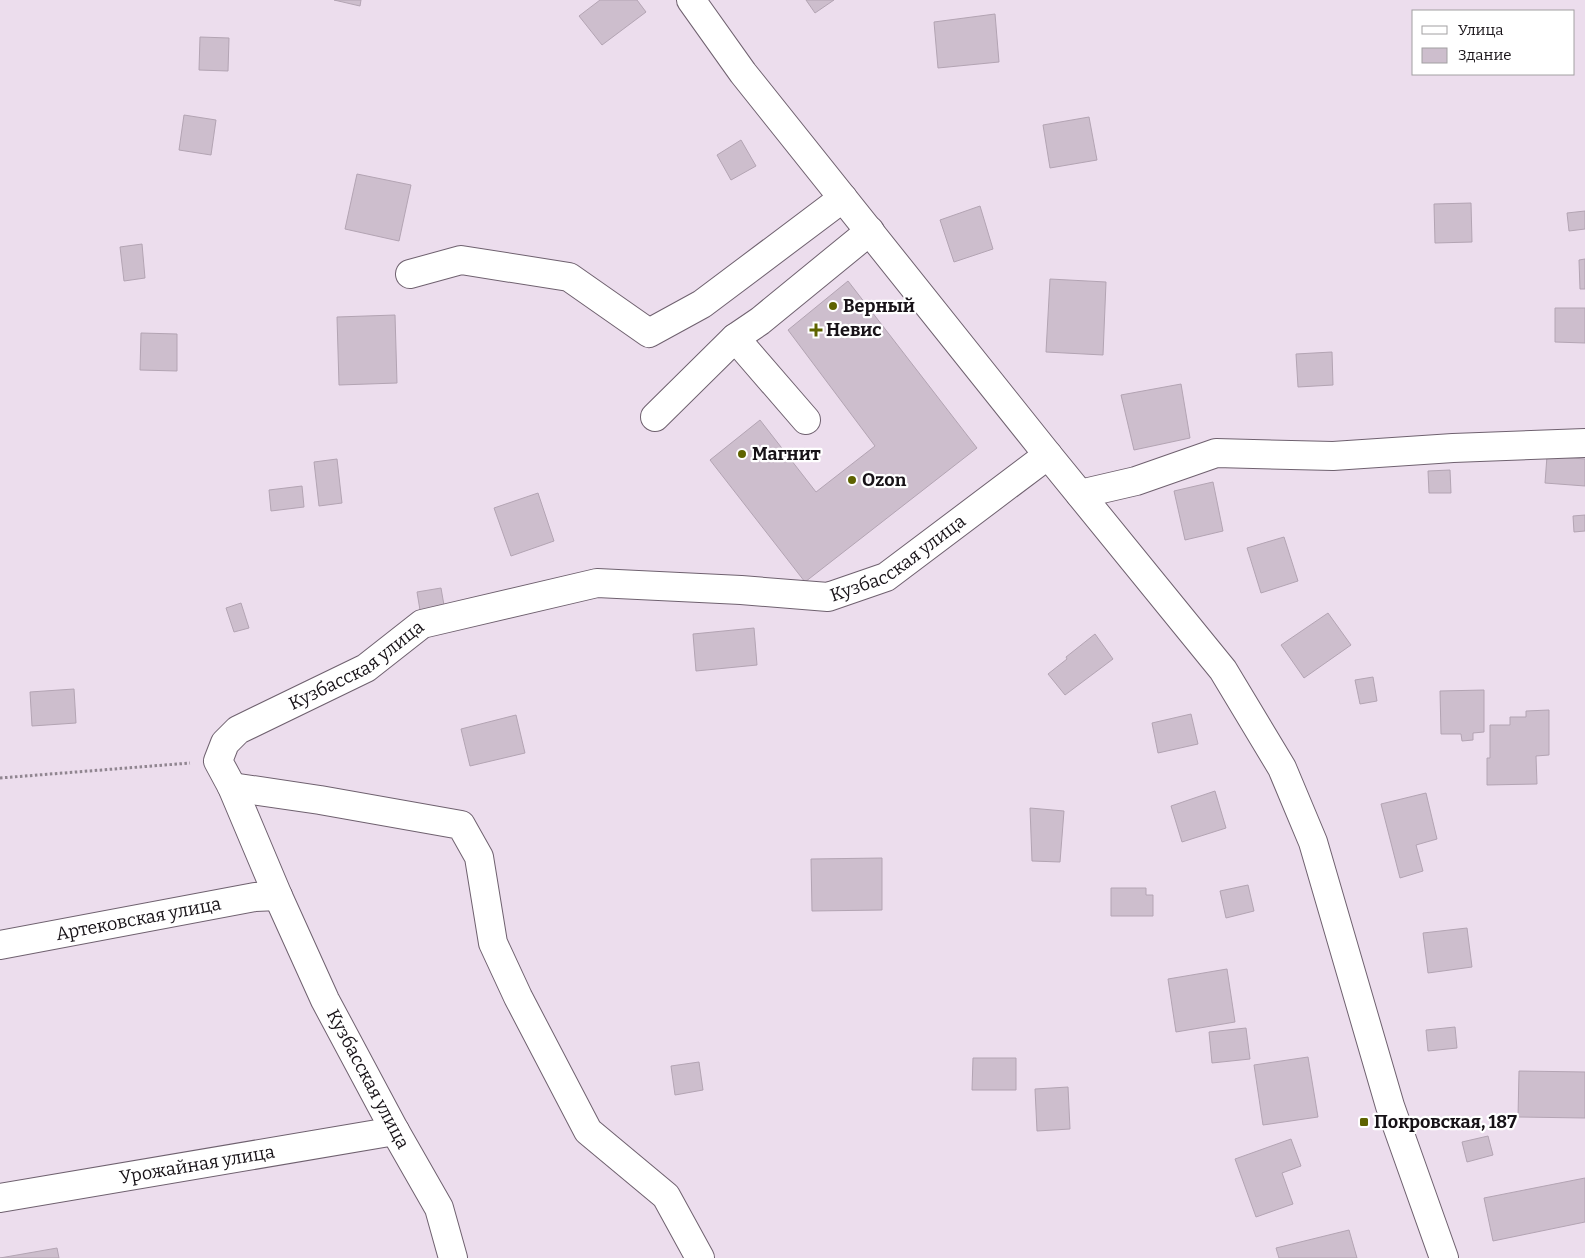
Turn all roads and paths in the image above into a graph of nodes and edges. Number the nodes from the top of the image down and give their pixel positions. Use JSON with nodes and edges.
{"nodes":[{"id":1,"x":690,"y":0,"type":"edge"},
{"id":2,"x":843,"y":198,"type":"junction"},
{"id":3,"x":870,"y":231,"type":"junction"},
{"id":4,"x":410,"y":274,"type":"dead end"},
{"id":5,"x":735,"y":338,"type":"junction"},
{"id":6,"x":655,"y":416,"type":"dead end"},
{"id":7,"x":806,"y":420,"type":"dead end"},
{"id":8,"x":1585,"y":443,"type":"edge"},
{"id":9,"x":1048,"y":455,"type":"junction"},
{"id":10,"x":1080,"y":494,"type":"junction"},
{"id":11,"x":218,"y":761,"type":"junction"},
{"id":12,"x":0,"y":778,"type":"edge"},
{"id":13,"x":232,"y":787,"type":"junction"},
{"id":14,"x":278,"y":896,"type":"junction"},
{"id":15,"x":0,"y":945,"type":"edge"},
{"id":16,"x":395,"y":1131,"type":"junction"},
{"id":17,"x":0,"y":1198,"type":"edge"},
{"id":18,"x":453,"y":1258,"type":"edge"},
{"id":19,"x":700,"y":1258,"type":"edge"},
{"id":20,"x":1444,"y":1258,"type":"edge"}],
"edges":[{"from":1,"to":2,"type":"main road"},
{"from":2,"to":3,"type":"main road"},
{"from":2,"to":4,"type":"main road"},
{"from":3,"to":5,"type":"main road"},
{"from":3,"to":9,"type":"main road"},
{"from":5,"to":6,"type":"main road"},
{"from":5,"to":7,"type":"main road"},
{"from":8,"to":10,"type":"main road"},
{"from":9,"to":10,"type":"main road"},
{"from":9,"to":11,"type":"main road","name":"Кузбасская улица"},
{"from":10,"to":20,"type":"main road"},
{"from":11,"to":12,"type":"path"},
{"from":11,"to":13,"type":"main road","name":"Кузбасская улица"},
{"from":13,"to":14,"type":"main road","name":"Кузбасская улица"},
{"from":13,"to":19,"type":"main road"},
{"from":14,"to":15,"type":"main road","name":"Артековская улица"},
{"from":14,"to":16,"type":"main road","name":"Кузбасская улица"},
{"from":16,"to":17,"type":"main road","name":"Урожайная улица"},
{"from":16,"to":18,"type":"main road","name":"Кузбасская улица"}]}
